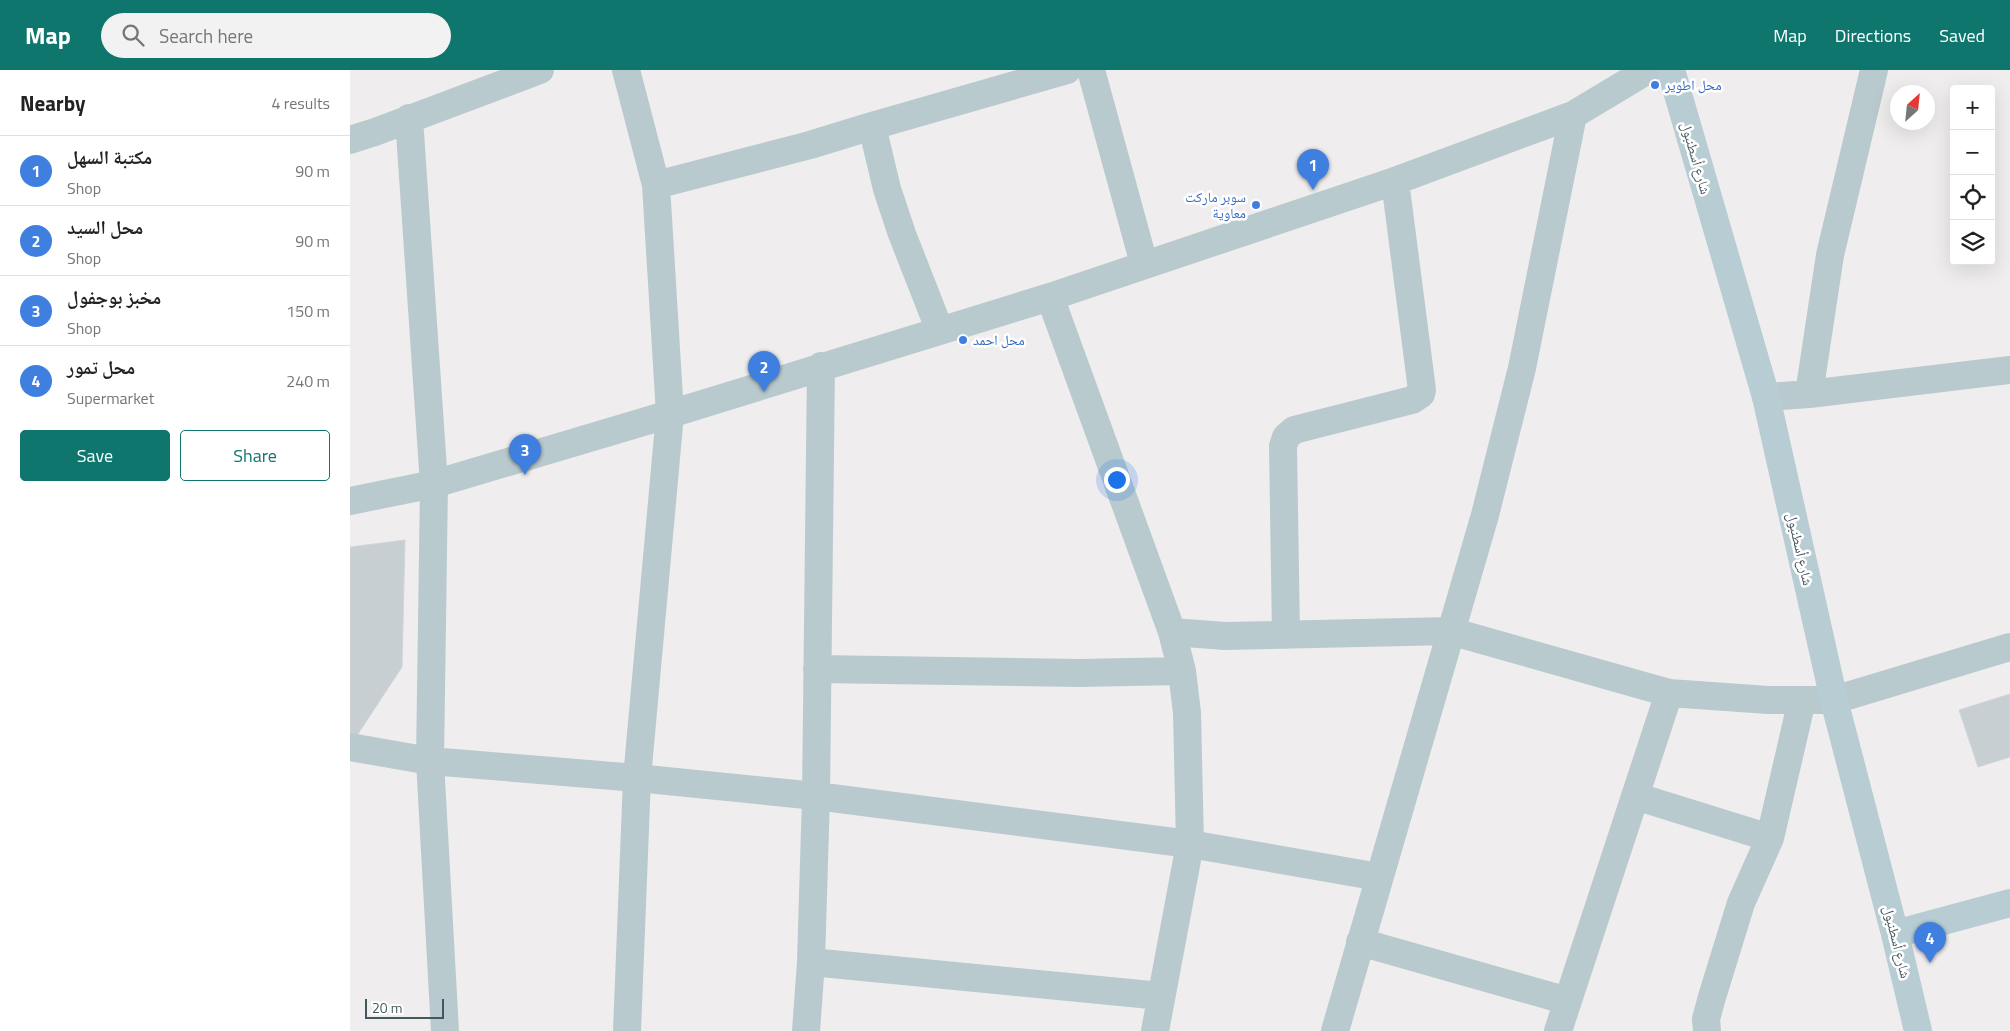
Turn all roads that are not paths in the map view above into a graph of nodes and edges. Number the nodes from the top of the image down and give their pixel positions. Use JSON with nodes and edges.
{"nodes":[{"id":1,"x":540,"y":70,"type":"edge"},
{"id":2,"x":626,"y":70,"type":"edge"},
{"id":3,"x":1067,"y":70,"type":"edge"},
{"id":4,"x":1091,"y":70,"type":"edge"},
{"id":5,"x":1648,"y":70,"type":"edge"},
{"id":6,"x":1671,"y":70,"type":"edge"},
{"id":7,"x":1874,"y":70,"type":"edge"},
{"id":8,"x":1573,"y":115,"type":"junction"},
{"id":9,"x":410,"y":118,"type":"junction"},
{"id":10,"x":872,"y":126,"type":"junction"},
{"id":11,"x":350,"y":140,"type":"edge"},
{"id":12,"x":1395,"y":180,"type":"junction"},
{"id":13,"x":656,"y":185,"type":"junction"},
{"id":14,"x":1144,"y":264,"type":"junction"},
{"id":15,"x":1050,"y":297,"type":"junction"},
{"id":16,"x":940,"y":330,"type":"junction"},
{"id":17,"x":821,"y":366,"type":"junction"},
{"id":18,"x":2010,"y":370,"type":"edge"},
{"id":19,"x":1809,"y":394,"type":"junction"},
{"id":20,"x":1766,"y":397,"type":"junction"},
{"id":21,"x":670,"y":414,"type":"junction"},
{"id":22,"x":434,"y":484,"type":"junction"},
{"id":23,"x":350,"y":501,"type":"edge"},
{"id":24,"x":1450,"y":631,"type":"junction"},
{"id":25,"x":1172,"y":632,"type":"junction"},
{"id":26,"x":1286,"y":635,"type":"junction"},
{"id":27,"x":2010,"y":647,"type":"edge"},
{"id":28,"x":817,"y":669,"type":"junction"},
{"id":29,"x":1182,"y":671,"type":"junction"},
{"id":30,"x":1669,"y":693,"type":"junction"},
{"id":31,"x":1802,"y":700,"type":"junction"},
{"id":32,"x":1834,"y":700,"type":"junction"},
{"id":33,"x":350,"y":747,"type":"edge"},
{"id":34,"x":430,"y":761,"type":"junction"},
{"id":35,"x":637,"y":778,"type":"junction"},
{"id":36,"x":816,"y":796,"type":"junction"},
{"id":37,"x":1635,"y":796,"type":"junction"},
{"id":38,"x":1770,"y":838,"type":"junction"},
{"id":39,"x":1190,"y":844,"type":"junction"},
{"id":40,"x":1379,"y":877,"type":"junction"},
{"id":41,"x":2010,"y":903,"type":"edge"},
{"id":42,"x":1895,"y":934,"type":"junction"},
{"id":43,"x":1360,"y":942,"type":"junction"},
{"id":44,"x":811,"y":962,"type":"junction"},
{"id":45,"x":1162,"y":996,"type":"junction"},
{"id":46,"x":1568,"y":1001,"type":"junction"},
{"id":47,"x":445,"y":1031,"type":"edge"},
{"id":48,"x":627,"y":1031,"type":"edge"},
{"id":49,"x":806,"y":1031,"type":"edge"},
{"id":50,"x":1155,"y":1031,"type":"edge"},
{"id":51,"x":1335,"y":1031,"type":"edge"},
{"id":52,"x":1558,"y":1031,"type":"edge"},
{"id":53,"x":1707,"y":1031,"type":"edge"},
{"id":54,"x":1918,"y":1031,"type":"edge"}],
"edges":[{"from":1,"to":9,"type":"street"},
{"from":2,"to":13,"type":"street"},
{"from":3,"to":10,"type":"street"},
{"from":4,"to":14,"type":"street"},
{"from":5,"to":8,"type":"street"},
{"from":6,"to":20,"type":"street","name":"شارع أسطنبول"},
{"from":7,"to":19,"type":"street"},
{"from":8,"to":12,"type":"street"},
{"from":8,"to":24,"type":"street"},
{"from":9,"to":11,"type":"street"},
{"from":9,"to":22,"type":"street"},
{"from":10,"to":13,"type":"street"},
{"from":10,"to":16,"type":"street"},
{"from":12,"to":14,"type":"street"},
{"from":12,"to":26,"type":"street"},
{"from":13,"to":21,"type":"street"},
{"from":14,"to":15,"type":"street"},
{"from":15,"to":16,"type":"street"},
{"from":15,"to":25,"type":"street"},
{"from":16,"to":17,"type":"street"},
{"from":17,"to":21,"type":"street"},
{"from":17,"to":28,"type":"street"},
{"from":18,"to":19,"type":"street"},
{"from":19,"to":20,"type":"street"},
{"from":20,"to":32,"type":"street","name":"شارع أسطنبول"},
{"from":21,"to":22,"type":"street"},
{"from":21,"to":35,"type":"street"},
{"from":22,"to":23,"type":"street"},
{"from":22,"to":34,"type":"street"},
{"from":24,"to":26,"type":"street"},
{"from":24,"to":30,"type":"street"},
{"from":24,"to":40,"type":"street"},
{"from":25,"to":26,"type":"street"},
{"from":25,"to":29,"type":"street"},
{"from":27,"to":32,"type":"street"},
{"from":28,"to":29,"type":"street"},
{"from":28,"to":36,"type":"street"},
{"from":29,"to":39,"type":"street"},
{"from":30,"to":31,"type":"street"},
{"from":30,"to":37,"type":"street"},
{"from":31,"to":32,"type":"street"},
{"from":31,"to":38,"type":"street"},
{"from":32,"to":42,"type":"street","name":"شارع أسطنبول"},
{"from":33,"to":34,"type":"street"},
{"from":34,"to":35,"type":"street"},
{"from":34,"to":47,"type":"street"},
{"from":35,"to":36,"type":"street"},
{"from":35,"to":48,"type":"street"},
{"from":36,"to":39,"type":"street"},
{"from":36,"to":44,"type":"street"},
{"from":37,"to":38,"type":"street"},
{"from":37,"to":46,"type":"street"},
{"from":38,"to":53,"type":"street"},
{"from":39,"to":40,"type":"street"},
{"from":39,"to":45,"type":"street"},
{"from":40,"to":43,"type":"street"},
{"from":41,"to":42,"type":"street"},
{"from":42,"to":54,"type":"street","name":"شارع أسطنبول"},
{"from":43,"to":46,"type":"street"},
{"from":43,"to":51,"type":"street"},
{"from":44,"to":45,"type":"street"},
{"from":44,"to":49,"type":"street"},
{"from":45,"to":50,"type":"street"},
{"from":46,"to":52,"type":"street"}]}
